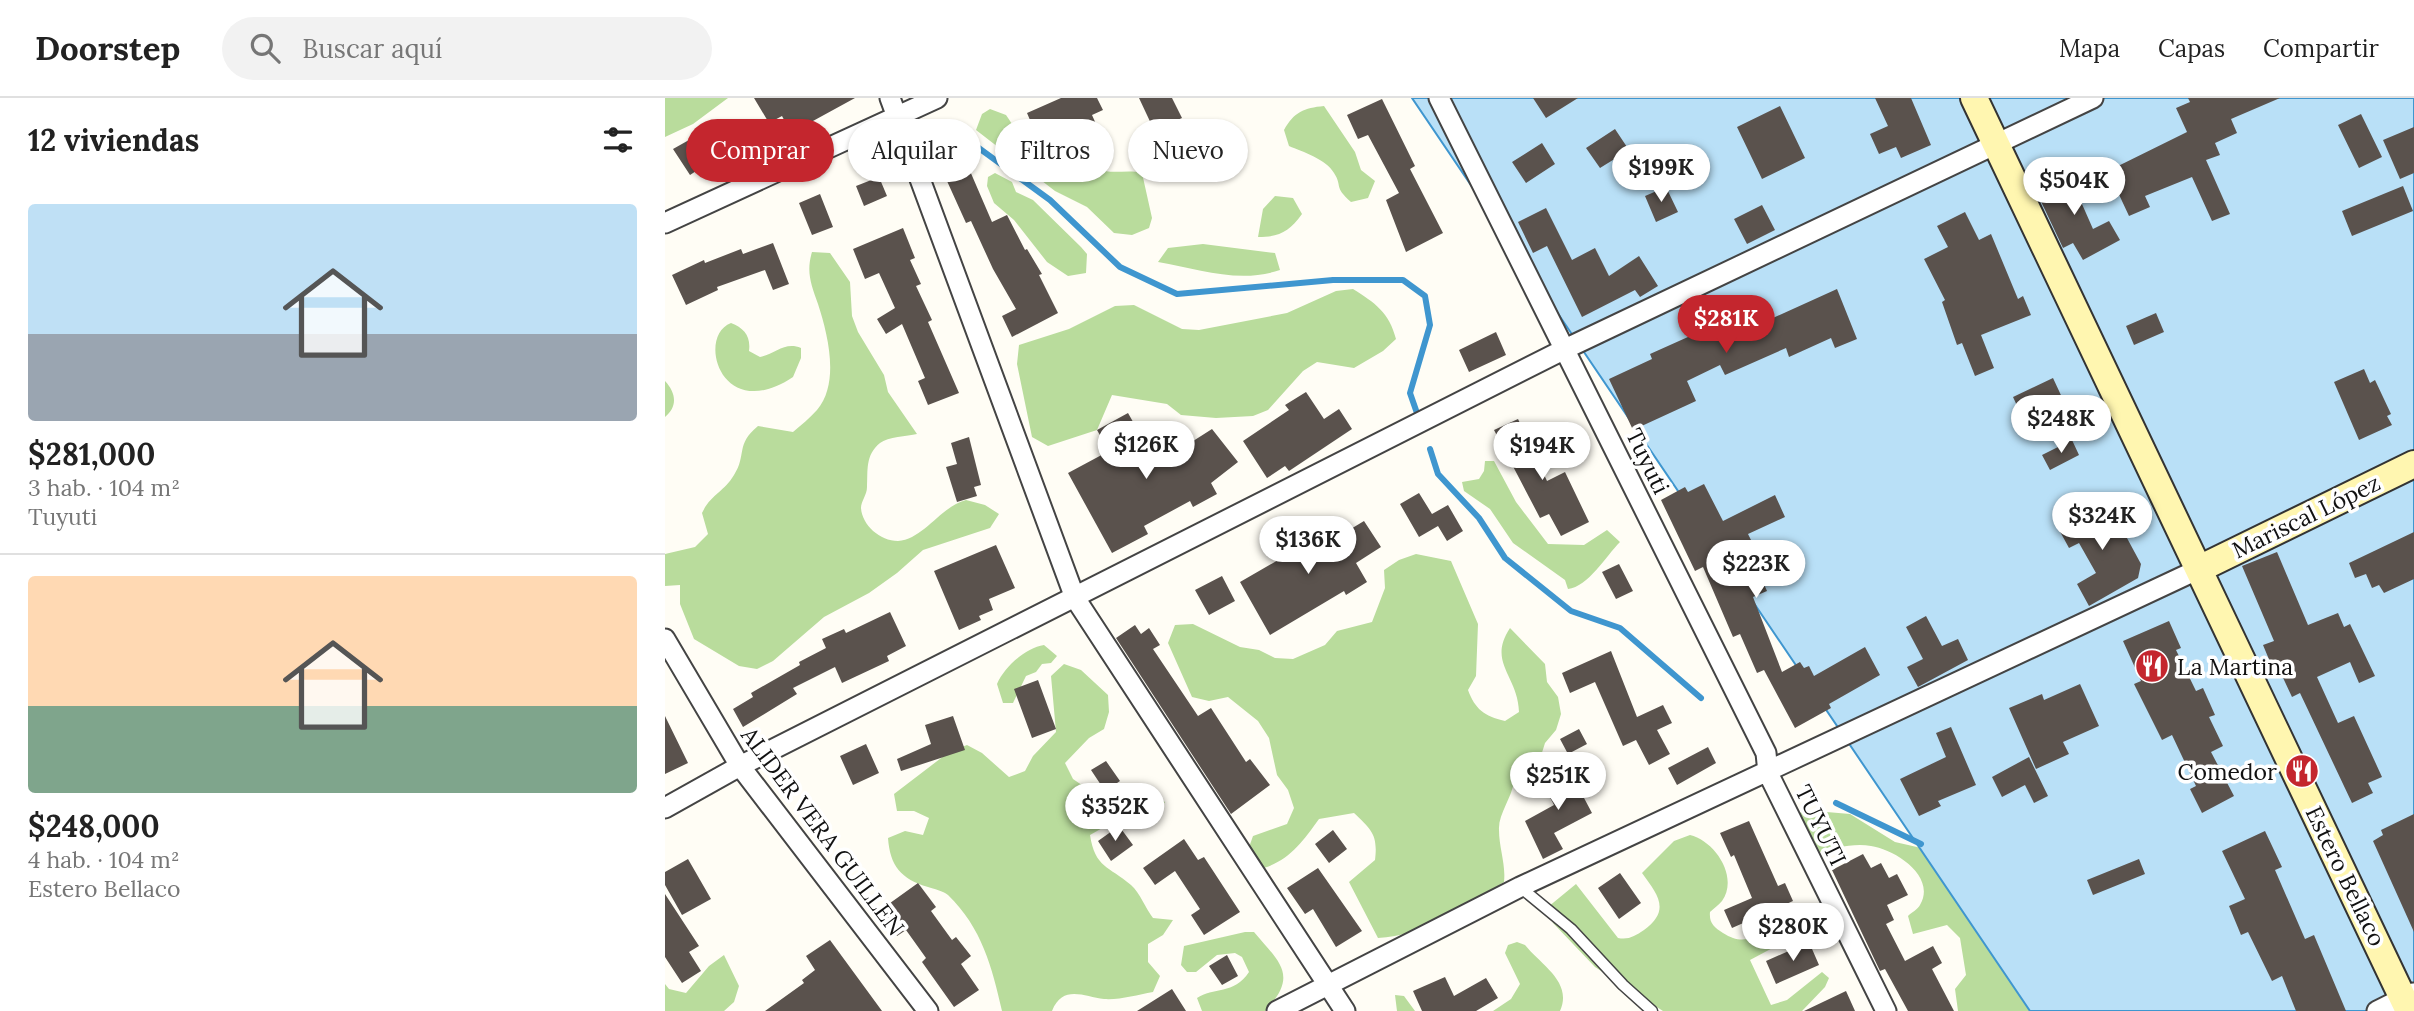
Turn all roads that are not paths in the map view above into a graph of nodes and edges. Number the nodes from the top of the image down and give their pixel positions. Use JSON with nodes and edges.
{"nodes":[{"id":1,"x":937,"y":98,"type":"edge"},
{"id":2,"x":1439,"y":98,"type":"edge"},
{"id":3,"x":1974,"y":98,"type":"edge"},
{"id":4,"x":2093,"y":98,"type":"edge"},
{"id":5,"x":894,"y":107,"type":"edge"},
{"id":6,"x":1994,"y":144,"type":"junction"},
{"id":7,"x":665,"y":223,"type":"edge"},
{"id":8,"x":1565,"y":349,"type":"junction"},
{"id":9,"x":2414,"y":464,"type":"edge"},
{"id":10,"x":2199,"y":569,"type":"junction"},
{"id":11,"x":1075,"y":598,"type":"junction"},
{"id":12,"x":665,"y":639,"type":"edge"},
{"id":13,"x":740,"y":766,"type":"junction"},
{"id":14,"x":1768,"y":773,"type":"junction"},
{"id":15,"x":665,"y":808,"type":"edge"},
{"id":16,"x":1520,"y":887,"type":"junction"},
{"id":17,"x":1327,"y":983,"type":"junction"},
{"id":18,"x":2409,"y":1000,"type":"edge"},
{"id":19,"x":928,"y":1011,"type":"edge"},
{"id":20,"x":1277,"y":1011,"type":"edge"},
{"id":21,"x":1345,"y":1011,"type":"edge"},
{"id":22,"x":1652,"y":1011,"type":"edge"},
{"id":23,"x":1885,"y":1011,"type":"edge"},
{"id":24,"x":2377,"y":1011,"type":"edge"}],
"edges":[{"from":1,"to":5,"type":"street"},
{"from":2,"to":8,"type":"street","name":"Tuyuti"},
{"from":3,"to":6,"type":"street","name":"Estero Bellaco"},
{"from":4,"to":6,"type":"street"},
{"from":5,"to":7,"type":"street"},
{"from":5,"to":11,"type":"street"},
{"from":6,"to":8,"type":"street"},
{"from":6,"to":10,"type":"street","name":"Estero Bellaco"},
{"from":8,"to":11,"type":"street"},
{"from":8,"to":14,"type":"street","name":"Tuyuti"},
{"from":9,"to":10,"type":"street","name":"Mariscal López"},
{"from":10,"to":14,"type":"street"},
{"from":10,"to":18,"type":"street","name":"Estero Bellaco"},
{"from":11,"to":13,"type":"street"},
{"from":11,"to":17,"type":"street"},
{"from":12,"to":13,"type":"street","name":"ALIDER VERA GUILLEN"},
{"from":13,"to":15,"type":"street"},
{"from":13,"to":19,"type":"street","name":"ALIDER VERA GUILLEN"},
{"from":14,"to":16,"type":"street"},
{"from":14,"to":23,"type":"street","name":"TUYUTI"},
{"from":16,"to":17,"type":"street"},
{"from":16,"to":22,"type":"lane"},
{"from":17,"to":20,"type":"street"},
{"from":17,"to":21,"type":"street"},
{"from":18,"to":24,"type":"street"}]}
